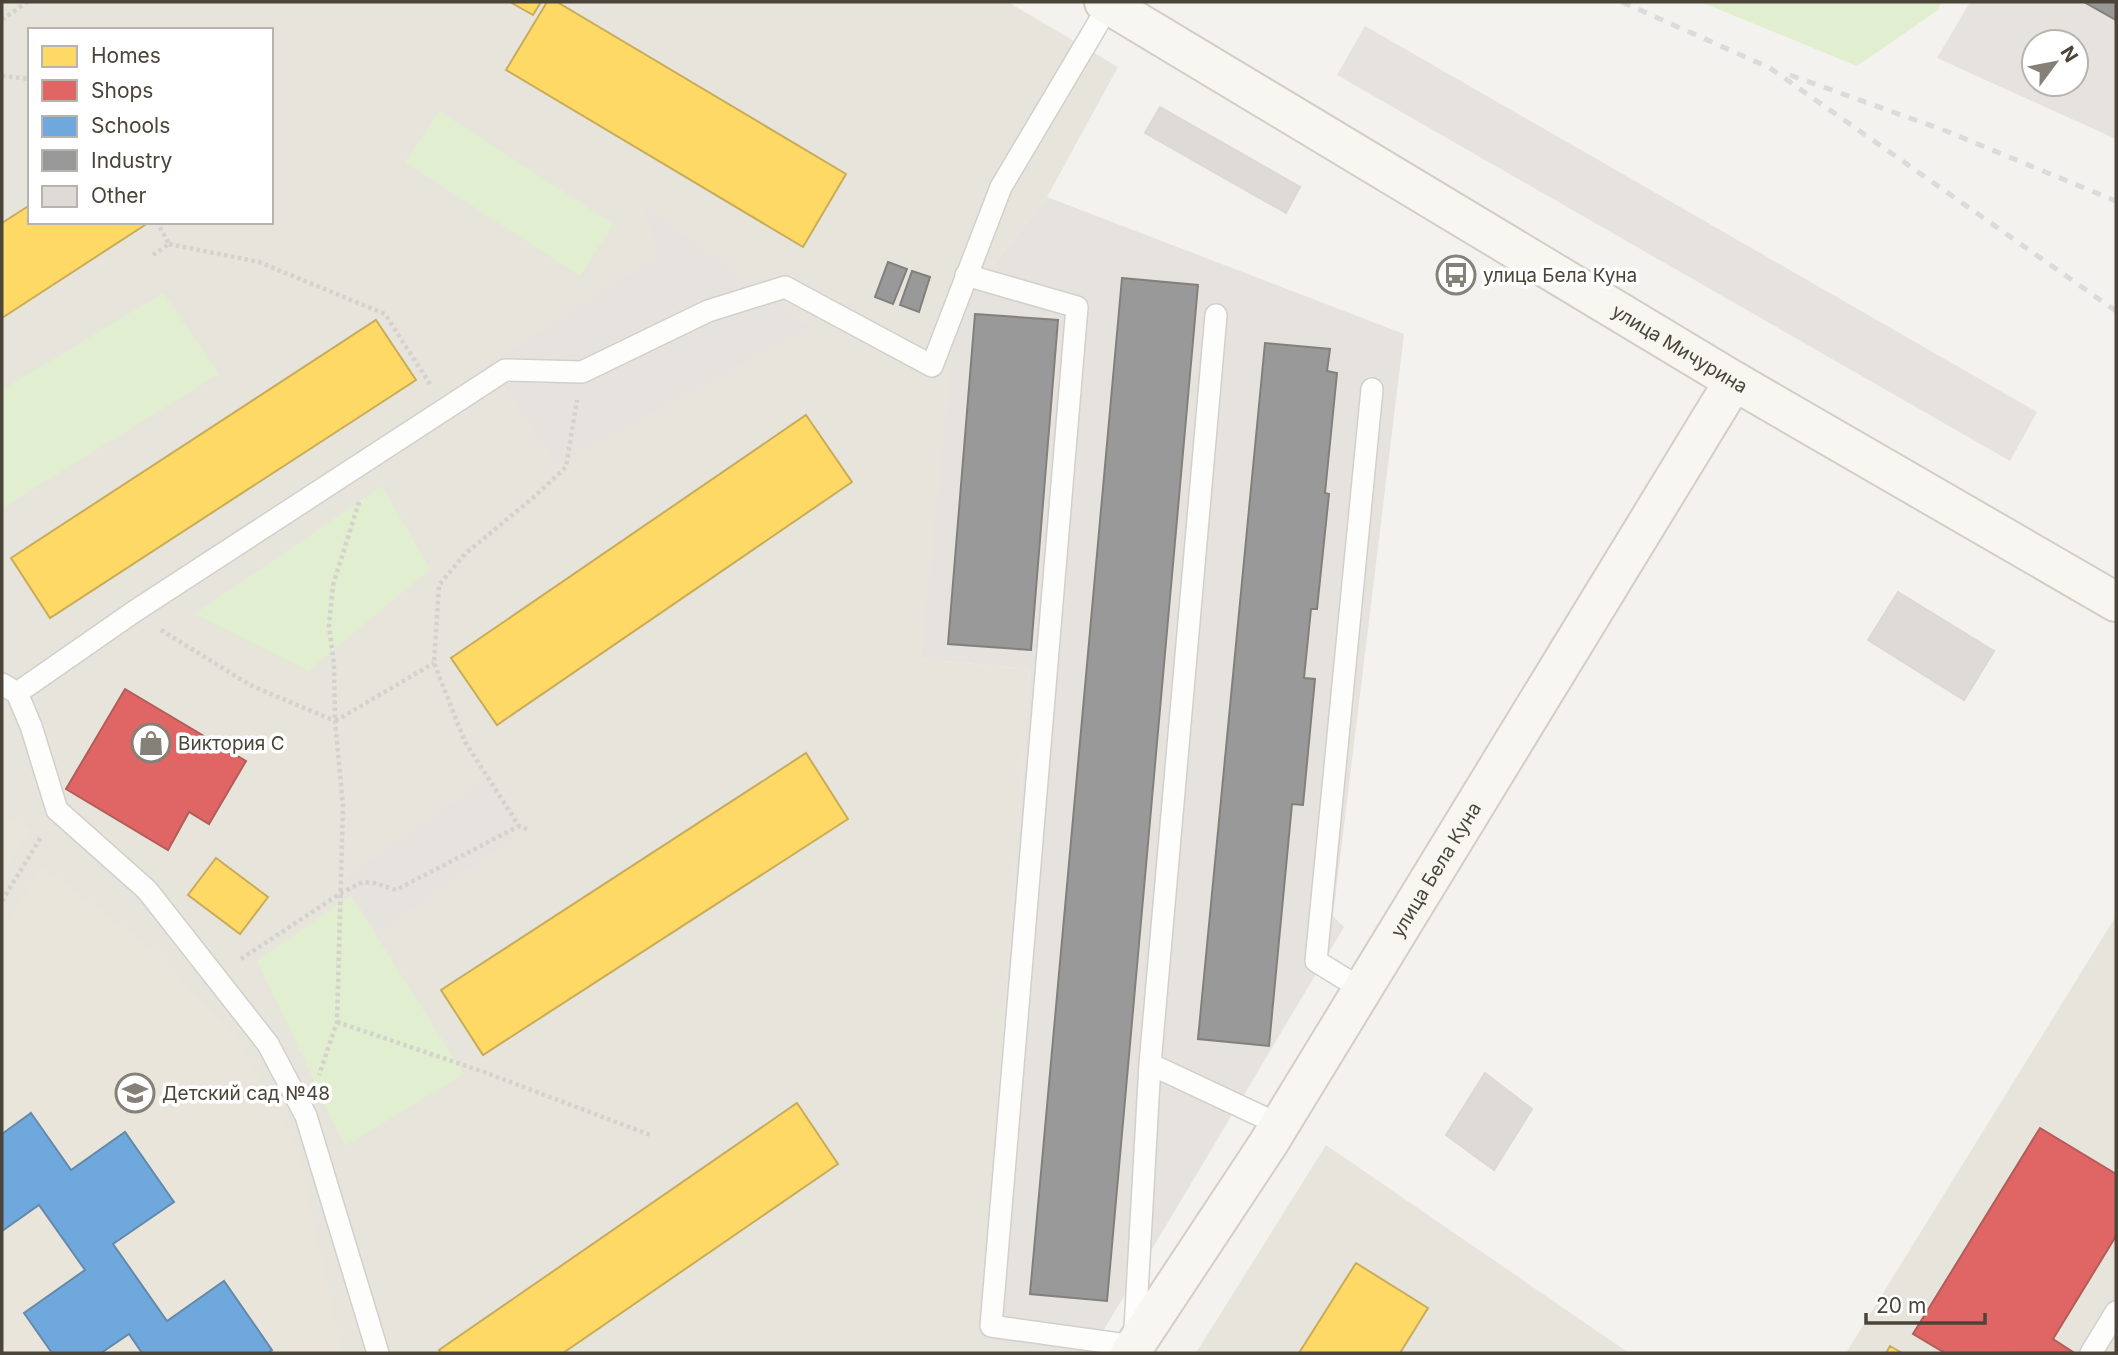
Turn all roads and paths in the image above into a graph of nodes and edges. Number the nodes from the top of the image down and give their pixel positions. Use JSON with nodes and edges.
{"nodes":[{"id":1,"x":27,"y":2,"type":"edge"},
{"id":2,"x":1107,"y":3,"type":"edge"},
{"id":3,"x":2,"y":20,"type":"edge"},
{"id":4,"x":2,"y":76,"type":"edge"},
{"id":5,"x":28,"y":79,"type":"edge"},
{"id":6,"x":158,"y":224,"type":"edge"},
{"id":7,"x":169,"y":244,"type":"junction"},
{"id":8,"x":153,"y":255,"type":"dead end"},
{"id":9,"x":966,"y":275,"type":"junction"},
{"id":10,"x":1216,"y":315,"type":"dead end"},
{"id":11,"x":582,"y":372,"type":"junction"},
{"id":12,"x":1734,"y":381,"type":"junction"},
{"id":13,"x":1372,"y":388,"type":"dead end"},
{"id":14,"x":445,"y":409,"type":"junction"},
{"id":15,"x":378,"y":452,"type":"junction"},
{"id":16,"x":2116,"y":602,"type":"edge"},
{"id":17,"x":135,"y":611,"type":"junction"},
{"id":18,"x":434,"y":663,"type":"junction"},
{"id":19,"x":9,"y":689,"type":"edge"},
{"id":20,"x":335,"y":721,"type":"junction"},
{"id":21,"x":57,"y":810,"type":"junction"},
{"id":22,"x":519,"y":826,"type":"junction"},
{"id":23,"x":527,"y":829,"type":"dead end"},
{"id":24,"x":341,"y":893,"type":"junction"},
{"id":25,"x":2,"y":901,"type":"edge"},
{"id":26,"x":215,"y":976,"type":"junction"},
{"id":27,"x":1363,"y":990,"type":"junction"},
{"id":28,"x":337,"y":1022,"type":"junction"},
{"id":29,"x":1150,"y":1064,"type":"junction"},
{"id":30,"x":306,"y":1116,"type":"junction"},
{"id":31,"x":1280,"y":1125,"type":"junction"},
{"id":32,"x":653,"y":1136,"type":"dead end"},
{"id":33,"x":2116,"y":1312,"type":"edge"},
{"id":34,"x":1132,"y":1349,"type":"edge"},
{"id":35,"x":378,"y":1353,"type":"edge"},
{"id":36,"x":2091,"y":1353,"type":"edge"}],
"edges":[{"from":1,"to":3,"type":"path"},
{"from":2,"to":9,"type":"lane"},
{"from":2,"to":12,"type":"main road","name":"улица Мичурина"},
{"from":4,"to":5,"type":"path"},
{"from":6,"to":7,"type":"path"},
{"from":7,"to":8,"type":"path"},
{"from":7,"to":14,"type":"path"},
{"from":9,"to":11,"type":"lane"},
{"from":9,"to":34,"type":"lane"},
{"from":10,"to":29,"type":"lane"},
{"from":11,"to":14,"type":"lane"},
{"from":11,"to":18,"type":"path"},
{"from":12,"to":16,"type":"main road","name":"улица Мичурина"},
{"from":12,"to":27,"type":"main road","name":"улица Бела Куна"},
{"from":13,"to":27,"type":"lane"},
{"from":14,"to":15,"type":"lane"},
{"from":15,"to":17,"type":"lane"},
{"from":15,"to":20,"type":"path"},
{"from":17,"to":19,"type":"lane"},
{"from":17,"to":20,"type":"path"},
{"from":18,"to":20,"type":"path"},
{"from":18,"to":22,"type":"path"},
{"from":19,"to":21,"type":"lane"},
{"from":20,"to":24,"type":"path"},
{"from":21,"to":25,"type":"path"},
{"from":21,"to":26,"type":"lane"},
{"from":22,"to":23,"type":"path"},
{"from":22,"to":24,"type":"path"},
{"from":24,"to":26,"type":"path"},
{"from":24,"to":28,"type":"path"},
{"from":26,"to":30,"type":"lane"},
{"from":27,"to":31,"type":"main road","name":"улица Бела Куна"},
{"from":28,"to":30,"type":"path"},
{"from":28,"to":32,"type":"path"},
{"from":29,"to":31,"type":"lane"},
{"from":29,"to":34,"type":"lane"},
{"from":30,"to":35,"type":"lane"},
{"from":31,"to":34,"type":"main road","name":"улица Бела Куна"},
{"from":33,"to":36,"type":"lane"}]}
